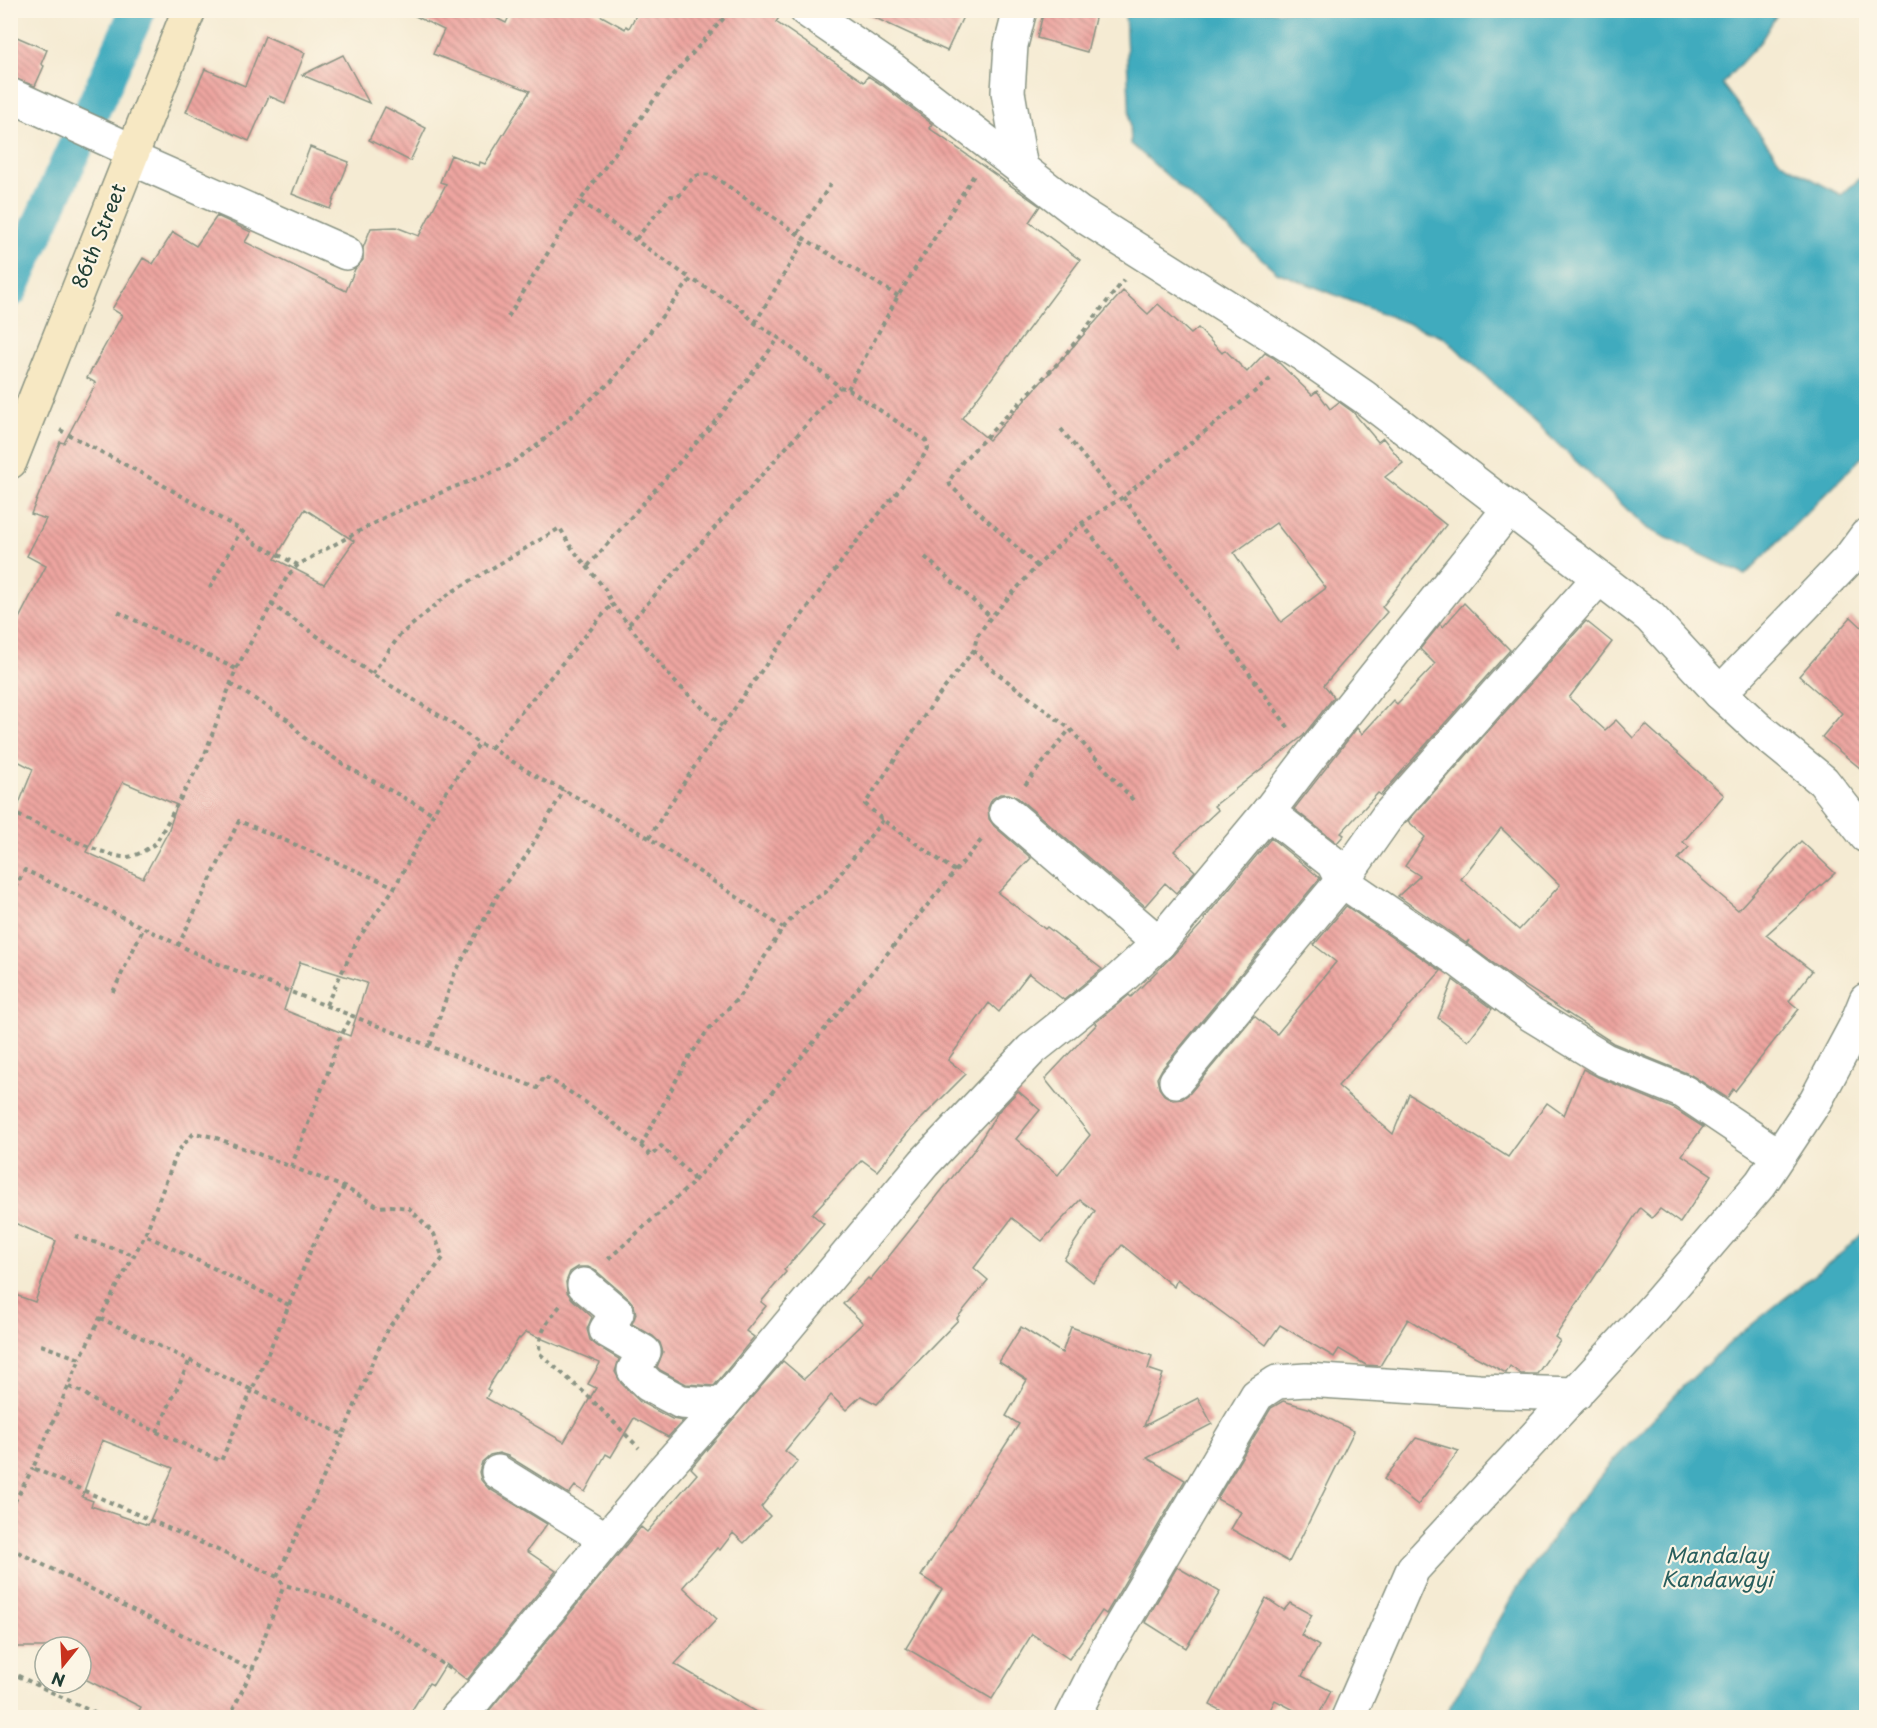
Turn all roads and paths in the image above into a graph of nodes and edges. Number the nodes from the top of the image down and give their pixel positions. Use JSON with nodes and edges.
{"nodes":[{"id":1,"x":189,"y":10,"type":"edge"},
{"id":2,"x":731,"y":10,"type":"edge"},
{"id":3,"x":806,"y":10,"type":"edge"},
{"id":4,"x":1020,"y":10,"type":"edge"},
{"id":5,"x":10,"y":94,"type":"edge"},
{"id":6,"x":991,"y":146,"type":"junction"},
{"id":7,"x":124,"y":149,"type":"junction"},
{"id":8,"x":1021,"y":168,"type":"junction"},
{"id":9,"x":833,"y":181,"type":"dead end"},
{"id":10,"x":580,"y":201,"type":"junction"},
{"id":11,"x":798,"y":233,"type":"junction"},
{"id":12,"x":636,"y":239,"type":"junction"},
{"id":13,"x":805,"y":239,"type":"junction"},
{"id":14,"x":346,"y":253,"type":"dead end"},
{"id":15,"x":1148,"y":255,"type":"junction"},
{"id":16,"x":691,"y":279,"type":"junction"},
{"id":17,"x":898,"y":296,"type":"junction"},
{"id":18,"x":508,"y":317,"type":"dead end"},
{"id":19,"x":755,"y":323,"type":"junction"},
{"id":20,"x":779,"y":338,"type":"junction"},
{"id":21,"x":1302,"y":354,"type":"junction"},
{"id":22,"x":840,"y":387,"type":"junction"},
{"id":23,"x":848,"y":388,"type":"junction"},
{"id":24,"x":30,"y":414,"type":"junction"},
{"id":25,"x":1061,"y":429,"type":"dead end"},
{"id":26,"x":10,"y":462,"type":"edge"},
{"id":27,"x":1120,"y":498,"type":"junction"},
{"id":28,"x":1509,"y":509,"type":"junction"},
{"id":29,"x":1082,"y":523,"type":"junction"},
{"id":30,"x":241,"y":530,"type":"junction"},
{"id":31,"x":1866,"y":536,"type":"edge"},
{"id":32,"x":925,"y":557,"type":"dead end"},
{"id":33,"x":298,"y":565,"type":"junction"},
{"id":34,"x":588,"y":566,"type":"junction"},
{"id":35,"x":1037,"y":566,"type":"junction"},
{"id":36,"x":1599,"y":578,"type":"junction"},
{"id":37,"x":210,"y":588,"type":"dead end"},
{"id":38,"x":271,"y":604,"type":"junction"},
{"id":39,"x":612,"y":604,"type":"junction"},
{"id":40,"x":118,"y":612,"type":"dead end"},
{"id":41,"x":991,"y":617,"type":"junction"},
{"id":42,"x":629,"y":624,"type":"junction"},
{"id":43,"x":1179,"y":649,"type":"dead end"},
{"id":44,"x":974,"y":650,"type":"junction"},
{"id":45,"x":236,"y":669,"type":"junction"},
{"id":46,"x":372,"y":674,"type":"junction"},
{"id":47,"x":231,"y":684,"type":"junction"},
{"id":48,"x":1720,"y":693,"type":"junction"},
{"id":49,"x":722,"y":726,"type":"junction"},
{"id":50,"x":1070,"y":729,"type":"junction"},
{"id":51,"x":478,"y":744,"type":"junction"},
{"id":52,"x":491,"y":748,"type":"junction"},
{"id":53,"x":1310,"y":757,"type":"junction"},
{"id":54,"x":564,"y":790,"type":"junction"},
{"id":55,"x":1132,"y":801,"type":"dead end"},
{"id":56,"x":10,"y":812,"type":"edge"},
{"id":57,"x":1006,"y":812,"type":"junction"},
{"id":58,"x":434,"y":813,"type":"junction"},
{"id":59,"x":1268,"y":813,"type":"junction"},
{"id":60,"x":882,"y":820,"type":"junction"},
{"id":61,"x":1866,"y":836,"type":"edge"},
{"id":62,"x":649,"y":838,"type":"junction"},
{"id":63,"x":955,"y":871,"type":"junction"},
{"id":64,"x":1342,"y":881,"type":"junction"},
{"id":65,"x":395,"y":887,"type":"junction"},
{"id":66,"x":10,"y":896,"type":"edge"},
{"id":67,"x":144,"y":927,"type":"junction"},
{"id":68,"x":783,"y":928,"type":"junction"},
{"id":69,"x":1159,"y":943,"type":"junction"},
{"id":70,"x":178,"y":945,"type":"junction"},
{"id":71,"x":113,"y":992,"type":"dead end"},
{"id":72,"x":1866,"y":1000,"type":"edge"},
{"id":73,"x":326,"y":1005,"type":"junction"},
{"id":74,"x":352,"y":1016,"type":"junction"},
{"id":75,"x":430,"y":1045,"type":"junction"},
{"id":76,"x":1176,"y":1081,"type":"dead end"},
{"id":77,"x":641,"y":1146,"type":"junction"},
{"id":78,"x":1779,"y":1155,"type":"junction"},
{"id":79,"x":291,"y":1167,"type":"junction"},
{"id":80,"x":694,"y":1182,"type":"junction"},
{"id":81,"x":344,"y":1187,"type":"junction"},
{"id":82,"x":145,"y":1235,"type":"junction"},
{"id":83,"x":75,"y":1236,"type":"dead end"},
{"id":84,"x":134,"y":1255,"type":"junction"},
{"id":85,"x":584,"y":1285,"type":"junction"},
{"id":86,"x":289,"y":1305,"type":"junction"},
{"id":87,"x":100,"y":1318,"type":"junction"},
{"id":88,"x":41,"y":1346,"type":"dead end"},
{"id":89,"x":80,"y":1359,"type":"junction"},
{"id":90,"x":189,"y":1362,"type":"junction"},
{"id":91,"x":69,"y":1387,"type":"junction"},
{"id":92,"x":252,"y":1390,"type":"junction"},
{"id":93,"x":1575,"y":1394,"type":"junction"},
{"id":94,"x":722,"y":1405,"type":"junction"},
{"id":95,"x":157,"y":1432,"type":"junction"},
{"id":96,"x":344,"y":1435,"type":"junction"},
{"id":97,"x":33,"y":1468,"type":"junction"},
{"id":98,"x":498,"y":1472,"type":"dead end"},
{"id":99,"x":661,"y":1473,"type":"junction"},
{"id":100,"x":10,"y":1510,"type":"edge"},
{"id":101,"x":606,"y":1539,"type":"junction"},
{"id":102,"x":10,"y":1548,"type":"edge"},
{"id":103,"x":277,"y":1577,"type":"junction"},
{"id":104,"x":284,"y":1585,"type":"junction"},
{"id":105,"x":252,"y":1670,"type":"junction"},
{"id":106,"x":10,"y":1672,"type":"edge"},
{"id":107,"x":466,"y":1708,"type":"edge"},
{"id":108,"x":105,"y":1718,"type":"edge"},
{"id":109,"x":229,"y":1718,"type":"edge"},
{"id":110,"x":1072,"y":1718,"type":"edge"},
{"id":111,"x":1348,"y":1718,"type":"edge"}],
"edges":[{"from":1,"to":7,"type":"main road","name":"86th Street"},
{"from":2,"to":10,"type":"path"},
{"from":3,"to":6,"type":"street"},
{"from":4,"to":8,"type":"street"},
{"from":5,"to":7,"type":"street"},
{"from":6,"to":8,"type":"street"},
{"from":6,"to":17,"type":"path"},
{"from":7,"to":14,"type":"street"},
{"from":7,"to":24,"type":"main road","name":"86th Street"},
{"from":8,"to":15,"type":"street"},
{"from":9,"to":11,"type":"path"},
{"from":10,"to":12,"type":"path"},
{"from":10,"to":18,"type":"path"},
{"from":11,"to":12,"type":"path"},
{"from":11,"to":13,"type":"path"},
{"from":12,"to":16,"type":"path"},
{"from":13,"to":17,"type":"path"},
{"from":13,"to":19,"type":"path"},
{"from":15,"to":21,"type":"street"},
{"from":15,"to":35,"type":"path"},
{"from":16,"to":19,"type":"path"},
{"from":16,"to":33,"type":"path"},
{"from":17,"to":23,"type":"path"},
{"from":19,"to":20,"type":"path"},
{"from":20,"to":22,"type":"path"},
{"from":20,"to":34,"type":"path"},
{"from":21,"to":27,"type":"path"},
{"from":21,"to":28,"type":"street"},
{"from":22,"to":23,"type":"path"},
{"from":22,"to":42,"type":"path"},
{"from":23,"to":49,"type":"path"},
{"from":24,"to":26,"type":"main road","name":"86th Street"},
{"from":24,"to":30,"type":"path"},
{"from":25,"to":27,"type":"path"},
{"from":27,"to":29,"type":"path"},
{"from":27,"to":53,"type":"path"},
{"from":28,"to":36,"type":"street"},
{"from":28,"to":53,"type":"street"},
{"from":29,"to":35,"type":"path"},
{"from":29,"to":43,"type":"path"},
{"from":30,"to":33,"type":"path"},
{"from":30,"to":37,"type":"path"},
{"from":31,"to":48,"type":"street"},
{"from":32,"to":41,"type":"path"},
{"from":33,"to":38,"type":"path"},
{"from":34,"to":39,"type":"path"},
{"from":34,"to":46,"type":"path"},
{"from":35,"to":41,"type":"path"},
{"from":36,"to":48,"type":"street"},
{"from":36,"to":64,"type":"street"},
{"from":38,"to":45,"type":"path"},
{"from":38,"to":46,"type":"path"},
{"from":39,"to":42,"type":"path"},
{"from":39,"to":52,"type":"path"},
{"from":40,"to":45,"type":"path"},
{"from":41,"to":44,"type":"path"},
{"from":42,"to":49,"type":"path"},
{"from":44,"to":50,"type":"path"},
{"from":44,"to":60,"type":"path"},
{"from":45,"to":47,"type":"path"},
{"from":46,"to":51,"type":"path"},
{"from":47,"to":56,"type":"path"},
{"from":47,"to":58,"type":"path"},
{"from":48,"to":61,"type":"street"},
{"from":49,"to":62,"type":"path"},
{"from":50,"to":55,"type":"path"},
{"from":50,"to":57,"type":"path"},
{"from":51,"to":52,"type":"path"},
{"from":51,"to":58,"type":"path"},
{"from":52,"to":54,"type":"path"},
{"from":53,"to":59,"type":"street"},
{"from":54,"to":62,"type":"path"},
{"from":54,"to":75,"type":"path"},
{"from":57,"to":63,"type":"path"},
{"from":57,"to":69,"type":"street"},
{"from":58,"to":65,"type":"path"},
{"from":59,"to":64,"type":"street"},
{"from":59,"to":69,"type":"street"},
{"from":60,"to":63,"type":"path"},
{"from":60,"to":68,"type":"path"},
{"from":62,"to":68,"type":"path"},
{"from":63,"to":80,"type":"path"},
{"from":64,"to":76,"type":"street"},
{"from":64,"to":78,"type":"street"},
{"from":65,"to":70,"type":"path"},
{"from":65,"to":73,"type":"path"},
{"from":66,"to":67,"type":"path"},
{"from":67,"to":70,"type":"path"},
{"from":67,"to":71,"type":"path"},
{"from":68,"to":77,"type":"path"},
{"from":69,"to":94,"type":"street"},
{"from":70,"to":73,"type":"path"},
{"from":72,"to":78,"type":"street"},
{"from":73,"to":74,"type":"path"},
{"from":74,"to":75,"type":"path"},
{"from":74,"to":79,"type":"path"},
{"from":75,"to":77,"type":"path"},
{"from":77,"to":80,"type":"path"},
{"from":78,"to":93,"type":"street"},
{"from":79,"to":81,"type":"path"},
{"from":79,"to":82,"type":"path"},
{"from":80,"to":85,"type":"path"},
{"from":81,"to":86,"type":"path"},
{"from":81,"to":96,"type":"path"},
{"from":82,"to":84,"type":"path"},
{"from":82,"to":86,"type":"path"},
{"from":83,"to":84,"type":"path"},
{"from":84,"to":87,"type":"path"},
{"from":85,"to":94,"type":"street"},
{"from":85,"to":99,"type":"path"},
{"from":86,"to":92,"type":"path"},
{"from":87,"to":89,"type":"path"},
{"from":87,"to":90,"type":"path"},
{"from":88,"to":89,"type":"path"},
{"from":89,"to":91,"type":"path"},
{"from":90,"to":92,"type":"path"},
{"from":90,"to":95,"type":"path"},
{"from":91,"to":95,"type":"path"},
{"from":91,"to":97,"type":"path"},
{"from":92,"to":95,"type":"path"},
{"from":92,"to":96,"type":"path"},
{"from":93,"to":110,"type":"street"},
{"from":93,"to":111,"type":"street"},
{"from":94,"to":99,"type":"street"},
{"from":96,"to":103,"type":"path"},
{"from":97,"to":100,"type":"path"},
{"from":97,"to":103,"type":"path"},
{"from":98,"to":101,"type":"street"},
{"from":99,"to":101,"type":"street"},
{"from":101,"to":107,"type":"street"},
{"from":102,"to":105,"type":"path"},
{"from":103,"to":104,"type":"path"},
{"from":104,"to":105,"type":"path"},
{"from":104,"to":107,"type":"path"},
{"from":105,"to":109,"type":"path"},
{"from":106,"to":108,"type":"path"}]}
